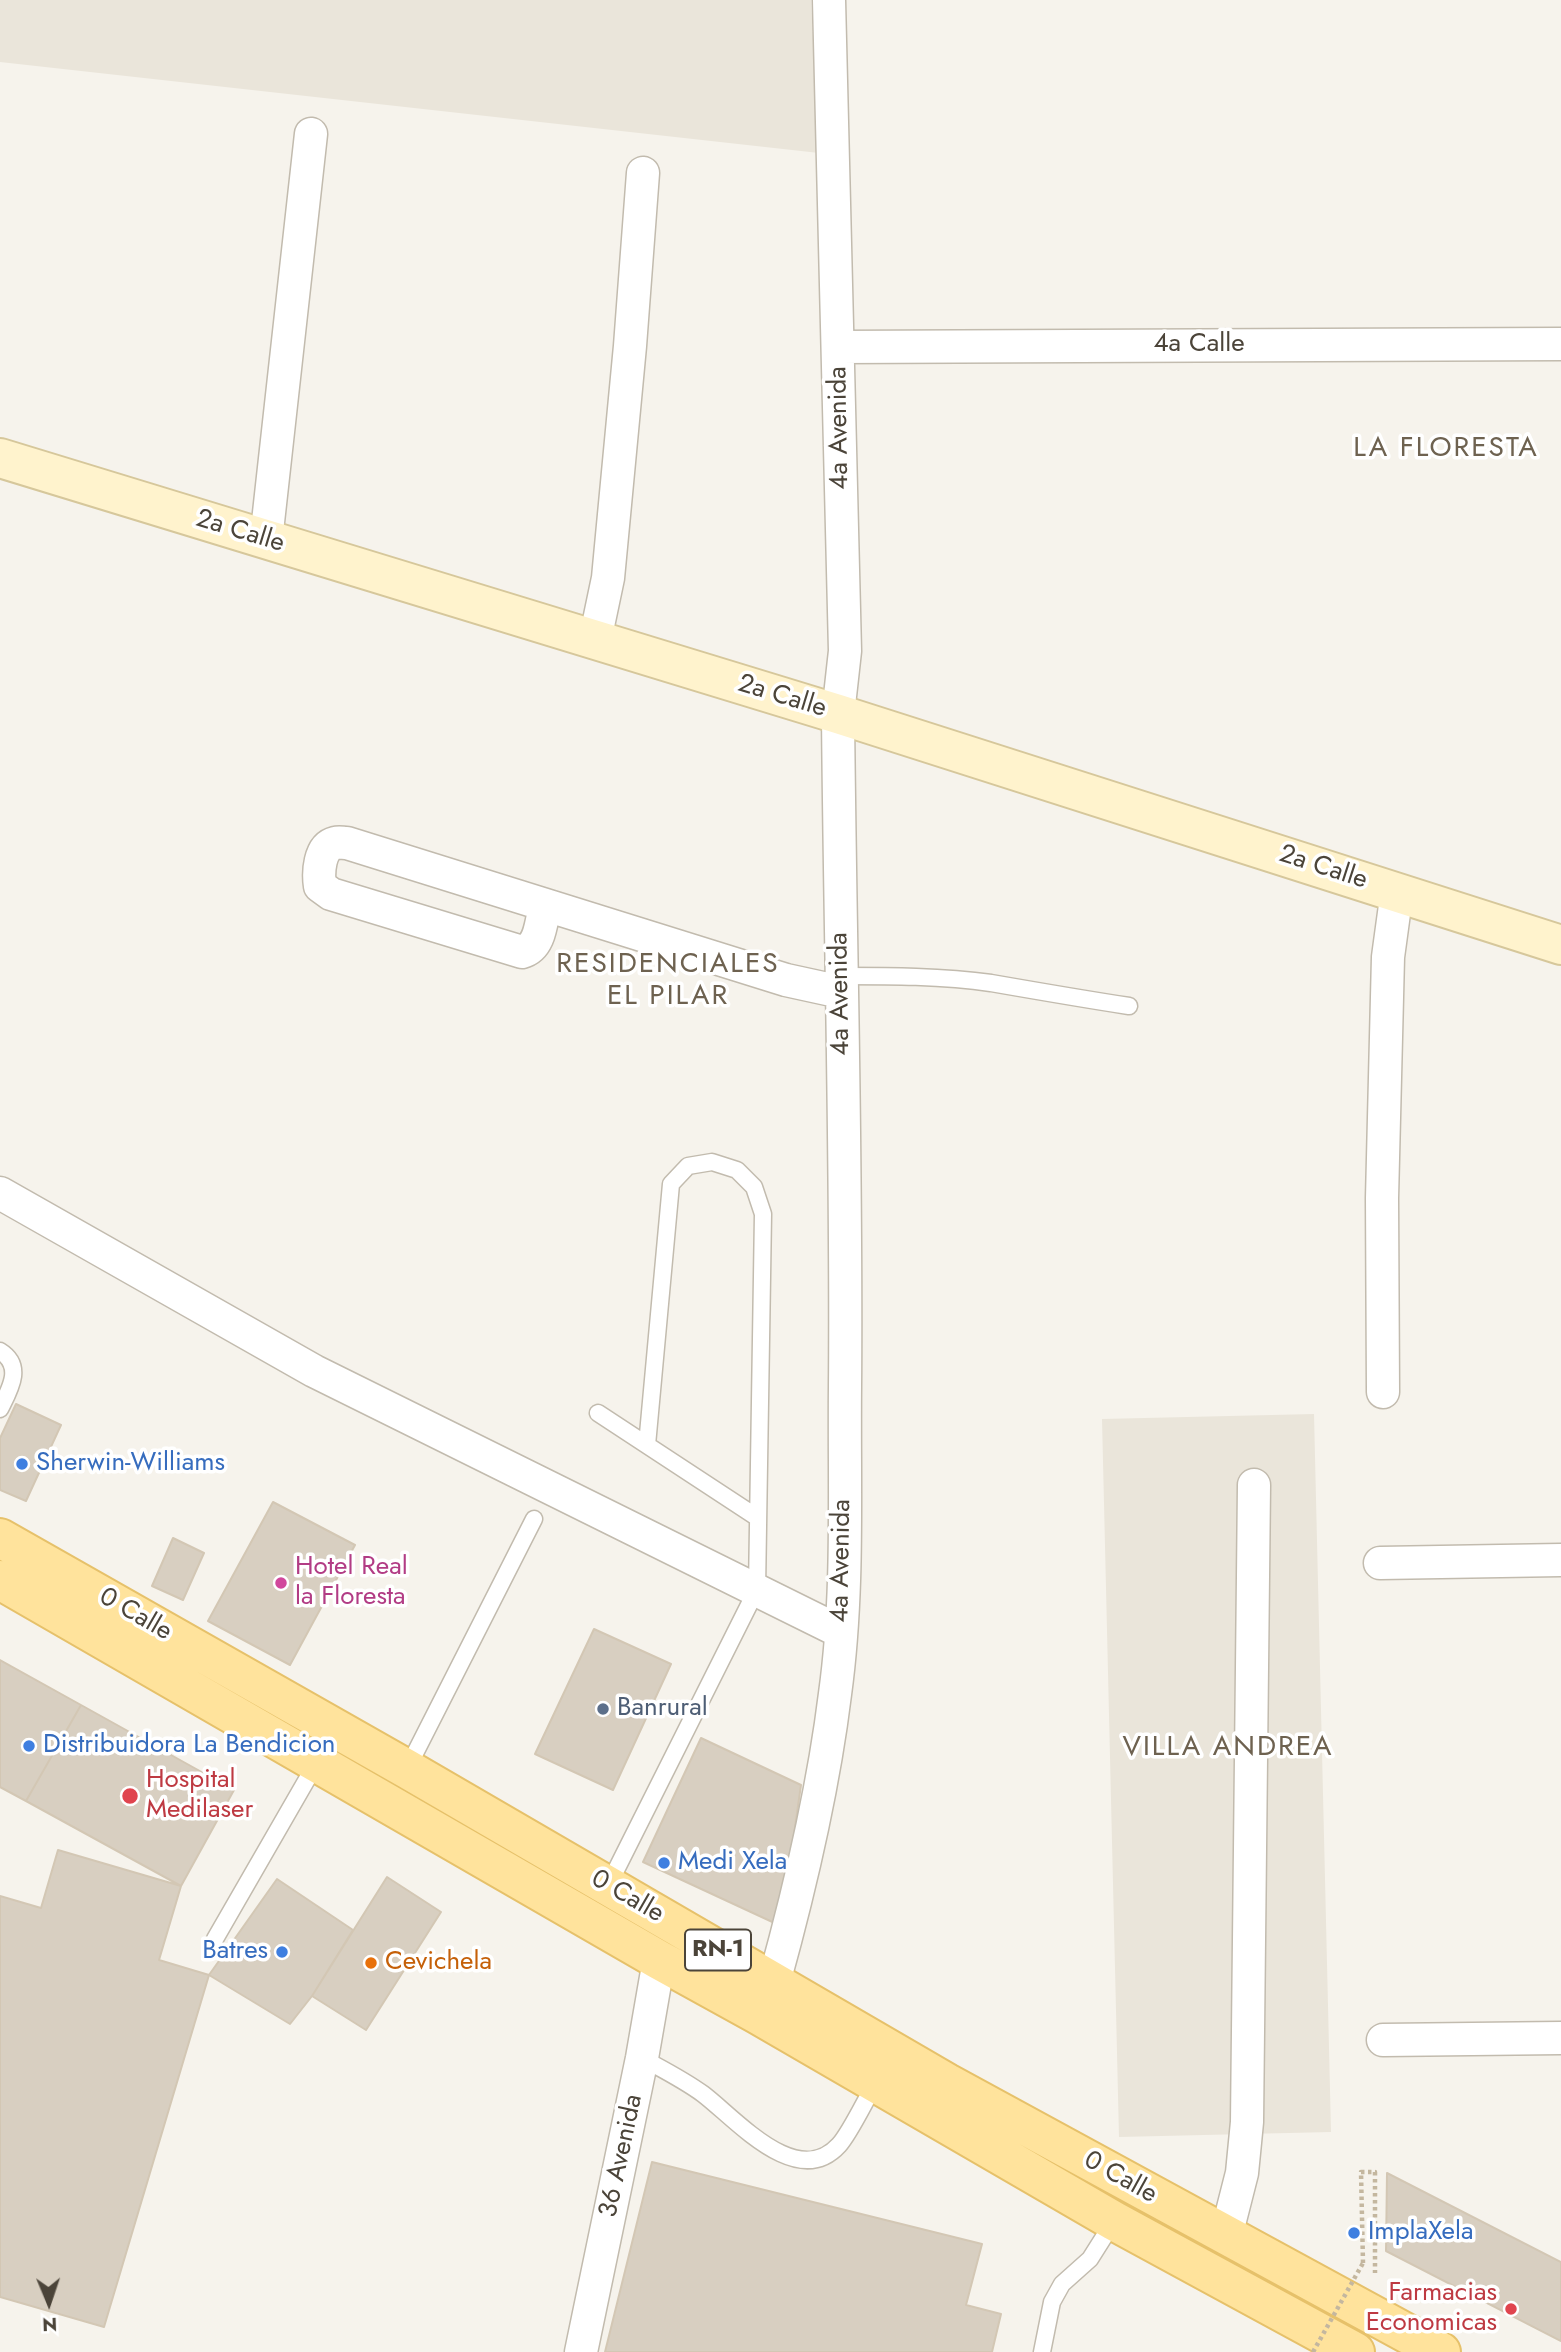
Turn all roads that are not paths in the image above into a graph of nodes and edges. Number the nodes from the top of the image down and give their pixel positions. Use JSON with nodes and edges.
{"nodes":[{"id":1,"x":829,"y":0,"type":"edge"},
{"id":2,"x":311,"y":134,"type":"dead end"},
{"id":3,"x":643,"y":173,"type":"dead end"},
{"id":4,"x":1561,"y":344,"type":"edge"},
{"id":5,"x":838,"y":347,"type":"junction"},
{"id":6,"x":0,"y":458,"type":"edge"},
{"id":7,"x":266,"y":540,"type":"junction"},
{"id":8,"x":595,"y":640,"type":"junction"},
{"id":9,"x":838,"y":714,"type":"junction"},
{"id":10,"x":1397,"y":891,"type":"junction"},
{"id":11,"x":545,"y":905,"type":"junction"},
{"id":12,"x":1561,"y":945,"type":"edge"},
{"id":13,"x":841,"y":984,"type":"junction"},
{"id":14,"x":1129,"y":1006,"type":"dead end"},
{"id":15,"x":0,"y":1193,"type":"edge"},
{"id":16,"x":0,"y":1351,"type":"edge"},
{"id":17,"x":1383,"y":1392,"type":"dead end"},
{"id":18,"x":0,"y":1409,"type":"edge"},
{"id":19,"x":598,"y":1413,"type":"dead end"},
{"id":20,"x":647,"y":1445,"type":"junction"},
{"id":21,"x":1254,"y":1485,"type":"dead end"},
{"id":22,"x":758,"y":1518,"type":"junction"},
{"id":23,"x":534,"y":1519,"type":"dead end"},
{"id":24,"x":0,"y":1538,"type":"edge"},
{"id":25,"x":1561,"y":1560,"type":"edge"},
{"id":26,"x":1380,"y":1563,"type":"dead end"},
{"id":27,"x":0,"y":1580,"type":"edge"},
{"id":28,"x":757,"y":1590,"type":"junction"},
{"id":29,"x":841,"y":1632,"type":"junction"},
{"id":30,"x":317,"y":1762,"type":"junction"},
{"id":31,"x":407,"y":1769,"type":"junction"},
{"id":32,"x":608,"y":1885,"type":"junction"},
{"id":33,"x":215,"y":1939,"type":"dead end"},
{"id":34,"x":659,"y":1960,"type":"junction"},
{"id":35,"x":774,"y":1982,"type":"junction"},
{"id":36,"x":1561,"y":2038,"type":"edge"},
{"id":37,"x":1383,"y":2040,"type":"dead end"},
{"id":38,"x":642,"y":2058,"type":"junction"},
{"id":39,"x":875,"y":2084,"type":"junction"},
{"id":40,"x":1114,"y":2221,"type":"junction"},
{"id":41,"x":1226,"y":2236,"type":"junction"},
{"id":42,"x":581,"y":2352,"type":"edge"},
{"id":43,"x":1042,"y":2352,"type":"edge"},
{"id":44,"x":1355,"y":2352,"type":"edge"},
{"id":45,"x":1441,"y":2352,"type":"edge"}],
"edges":[{"from":1,"to":5,"type":"street","name":"4a Avenida"},
{"from":2,"to":7,"type":"street"},
{"from":3,"to":8,"type":"street"},
{"from":4,"to":5,"type":"street","name":"4a Calle"},
{"from":5,"to":9,"type":"street","name":"4a Avenida"},
{"from":6,"to":7,"type":"street","name":"2a Calle"},
{"from":7,"to":8,"type":"street","name":"2a Calle"},
{"from":8,"to":9,"type":"street","name":"2a Calle"},
{"from":9,"to":10,"type":"street","name":"2a Calle"},
{"from":9,"to":13,"type":"street","name":"4a Avenida"},
{"from":10,"to":12,"type":"street","name":"2a Calle"},
{"from":10,"to":17,"type":"street"},
{"from":11,"to":11,"type":"street"},
{"from":11,"to":13,"type":"street"},
{"from":13,"to":14,"type":"lane"},
{"from":13,"to":29,"type":"street","name":"4a Avenida"},
{"from":15,"to":28,"type":"street"},
{"from":16,"to":18,"type":"lane"},
{"from":19,"to":20,"type":"lane"},
{"from":20,"to":22,"type":"lane"},
{"from":20,"to":22,"type":"lane"},
{"from":21,"to":41,"type":"street"},
{"from":22,"to":28,"type":"lane"},
{"from":23,"to":31,"type":"lane"},
{"from":24,"to":31,"type":"main road","name":"0 Calle","number":"RN-1"},
{"from":25,"to":26,"type":"street"},
{"from":27,"to":30,"type":"main road","name":"0 Calle","number":"RN-1"},
{"from":28,"to":29,"type":"street"},
{"from":28,"to":32,"type":"lane"},
{"from":29,"to":35,"type":"street","name":"4a Avenida"},
{"from":30,"to":33,"type":"lane"},
{"from":30,"to":34,"type":"main road","name":"0 Calle","number":"RN-1"},
{"from":31,"to":32,"type":"main road","name":"0 Calle","number":"RN-1"},
{"from":32,"to":35,"type":"main road","name":"0 Calle","number":"RN-1"},
{"from":34,"to":38,"type":"street","name":"36 Avenida"},
{"from":34,"to":39,"type":"main road","name":"0 Calle","number":"RN-1"},
{"from":35,"to":41,"type":"main road","name":"0 Calle","number":"RN-1"},
{"from":36,"to":37,"type":"street"},
{"from":38,"to":39,"type":"lane"},
{"from":38,"to":42,"type":"street","name":"36 Avenida"},
{"from":39,"to":40,"type":"main road","name":"0 Calle","number":"RN-1"},
{"from":40,"to":43,"type":"lane"},
{"from":40,"to":44,"type":"main road","name":"0 Calle","number":"RN-1"},
{"from":41,"to":45,"type":"main road","name":"0 Calle","number":"RN-1"}]}
